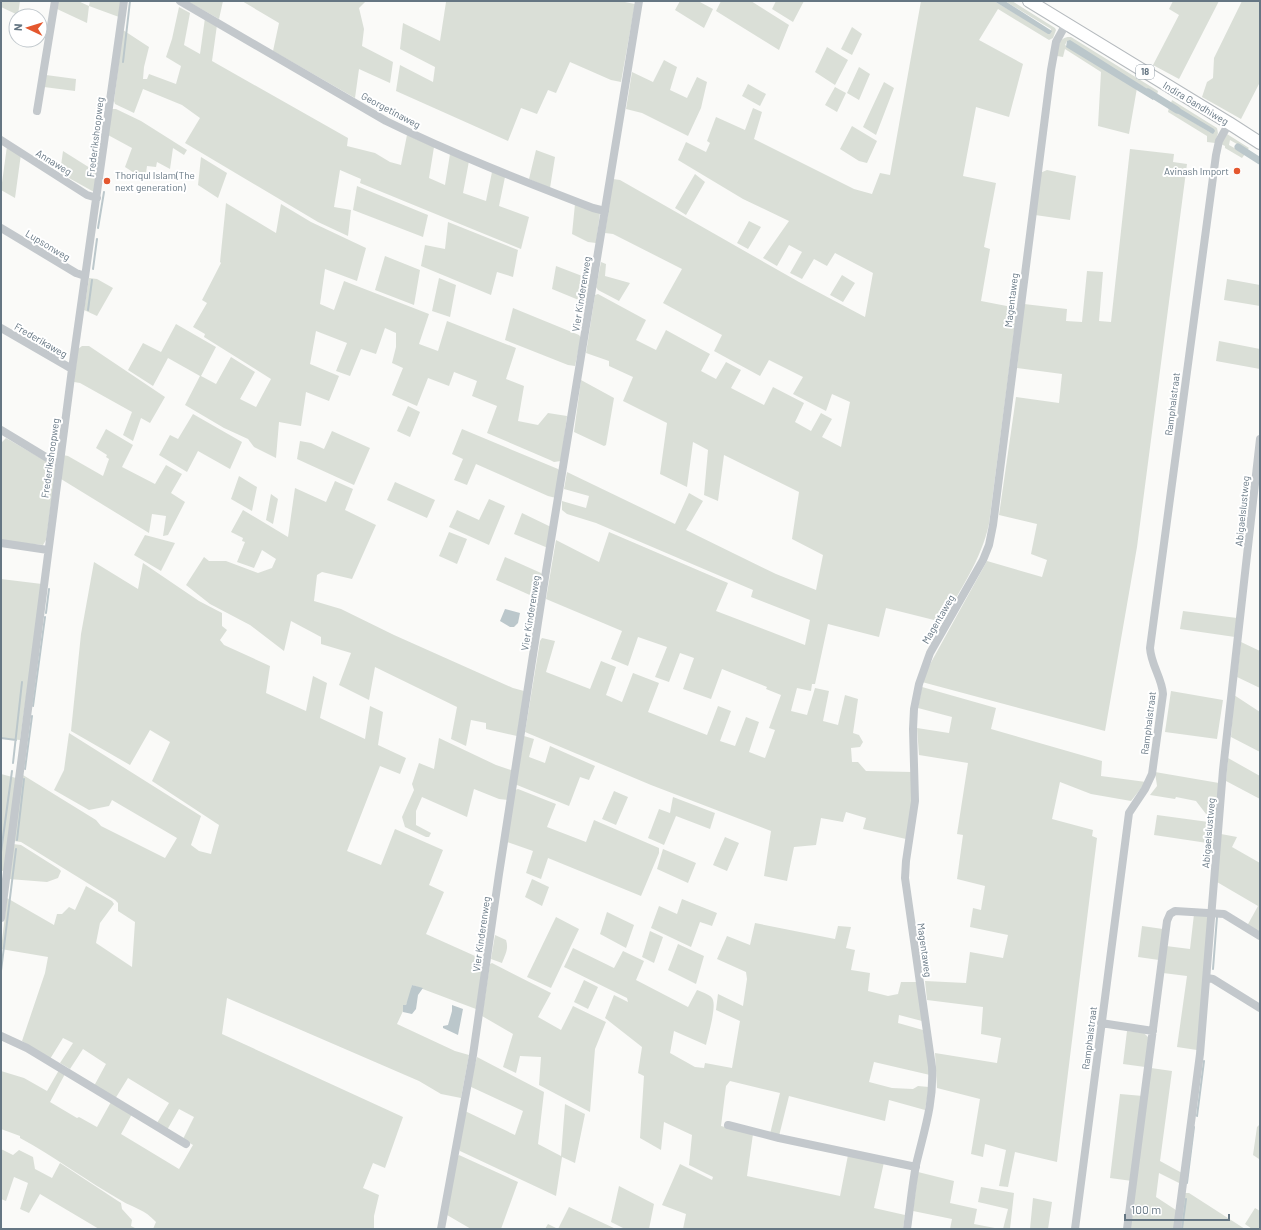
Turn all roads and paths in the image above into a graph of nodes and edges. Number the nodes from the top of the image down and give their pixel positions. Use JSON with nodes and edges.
{"nodes":[{"id":1,"x":55,"y":1,"type":"edge"},
{"id":2,"x":124,"y":1,"type":"edge"},
{"id":3,"x":180,"y":1,"type":"edge"},
{"id":4,"x":639,"y":1,"type":"edge"},
{"id":5,"x":1029,"y":1,"type":"edge"},
{"id":6,"x":1066,"y":24,"type":"junction"},
{"id":7,"x":37,"y":111,"type":"dead end"},
{"id":8,"x":1229,"y":123,"type":"junction"},
{"id":9,"x":1,"y":140,"type":"edge"},
{"id":10,"x":1260,"y":143,"type":"edge"},
{"id":11,"x":97,"y":198,"type":"junction"},
{"id":12,"x":605,"y":211,"type":"junction"},
{"id":13,"x":1,"y":228,"type":"edge"},
{"id":14,"x":85,"y":276,"type":"junction"},
{"id":15,"x":1,"y":328,"type":"edge"},
{"id":16,"x":72,"y":369,"type":"junction"},
{"id":17,"x":1,"y":430,"type":"edge"},
{"id":18,"x":1260,"y":439,"type":"edge"},
{"id":19,"x":59,"y":465,"type":"junction"},
{"id":20,"x":1259,"y":468,"type":"edge"},
{"id":21,"x":1,"y":543,"type":"edge"},
{"id":22,"x":48,"y":550,"type":"junction"},
{"id":23,"x":4,"y":875,"type":"edge"},
{"id":24,"x":1212,"y":912,"type":"junction"},
{"id":25,"x":1,"y":918,"type":"edge"},
{"id":26,"x":1260,"y":936,"type":"edge"},
{"id":27,"x":1207,"y":978,"type":"junction"},
{"id":28,"x":1260,"y":1008,"type":"edge"},
{"id":29,"x":1101,"y":1023,"type":"junction"},
{"id":30,"x":1153,"y":1031,"type":"junction"},
{"id":31,"x":1,"y":1036,"type":"edge"},
{"id":32,"x":728,"y":1125,"type":"dead end"},
{"id":33,"x":186,"y":1144,"type":"dead end"},
{"id":34,"x":916,"y":1166,"type":"junction"},
{"id":35,"x":440,"y":1229,"type":"edge"},
{"id":36,"x":907,"y":1229,"type":"edge"},
{"id":37,"x":1075,"y":1229,"type":"edge"},
{"id":38,"x":1127,"y":1229,"type":"edge"},
{"id":39,"x":1177,"y":1229,"type":"edge"}],
"edges":[{"from":1,"to":7,"type":"street"},
{"from":2,"to":11,"type":"street","name":"Frederikshoopweg"},
{"from":3,"to":12,"type":"street","name":"Georgetinaweg"},
{"from":4,"to":12,"type":"street","name":"Vier Kinderenweg"},
{"from":5,"to":6,"type":"main road","name":"Indira Gandhiweg","number":"18"},
{"from":6,"to":8,"type":"main road","name":"Indira Gandhiweg","number":"18"},
{"from":6,"to":34,"type":"street","name":"Magentaweg"},
{"from":8,"to":10,"type":"main road","name":"Indira Gandhiweg","number":"18"},
{"from":8,"to":29,"type":"street","name":"Ramphalstraat"},
{"from":9,"to":11,"type":"street","name":"Annaweg"},
{"from":11,"to":14,"type":"street","name":"Frederikshoopweg"},
{"from":12,"to":35,"type":"street","name":"Vier Kinderenweg"},
{"from":13,"to":14,"type":"street","name":"Lupsonweg"},
{"from":14,"to":16,"type":"street","name":"Frederikshoopweg"},
{"from":15,"to":16,"type":"street","name":"Frederikaweg"},
{"from":16,"to":19,"type":"street","name":"Frederikshoopweg"},
{"from":17,"to":19,"type":"street"},
{"from":18,"to":20,"type":"street","name":"Abigaelslustweg"},
{"from":19,"to":22,"type":"street","name":"Frederikshoopweg"},
{"from":20,"to":24,"type":"street","name":"Abigaelslustweg"},
{"from":21,"to":22,"type":"street"},
{"from":22,"to":23,"type":"street","name":"Frederikshoopweg"},
{"from":23,"to":25,"type":"street","name":"Frederikshoopweg"},
{"from":24,"to":26,"type":"street"},
{"from":24,"to":27,"type":"street","name":"Abigaelslustweg"},
{"from":24,"to":30,"type":"street"},
{"from":27,"to":28,"type":"street"},
{"from":27,"to":39,"type":"street","name":"Abigaelslustweg"},
{"from":29,"to":30,"type":"street"},
{"from":29,"to":37,"type":"street","name":"Ramphalstraat"},
{"from":30,"to":38,"type":"street"},
{"from":31,"to":33,"type":"street"},
{"from":32,"to":34,"type":"street"},
{"from":34,"to":36,"type":"street","name":"Magentaweg"}]}
